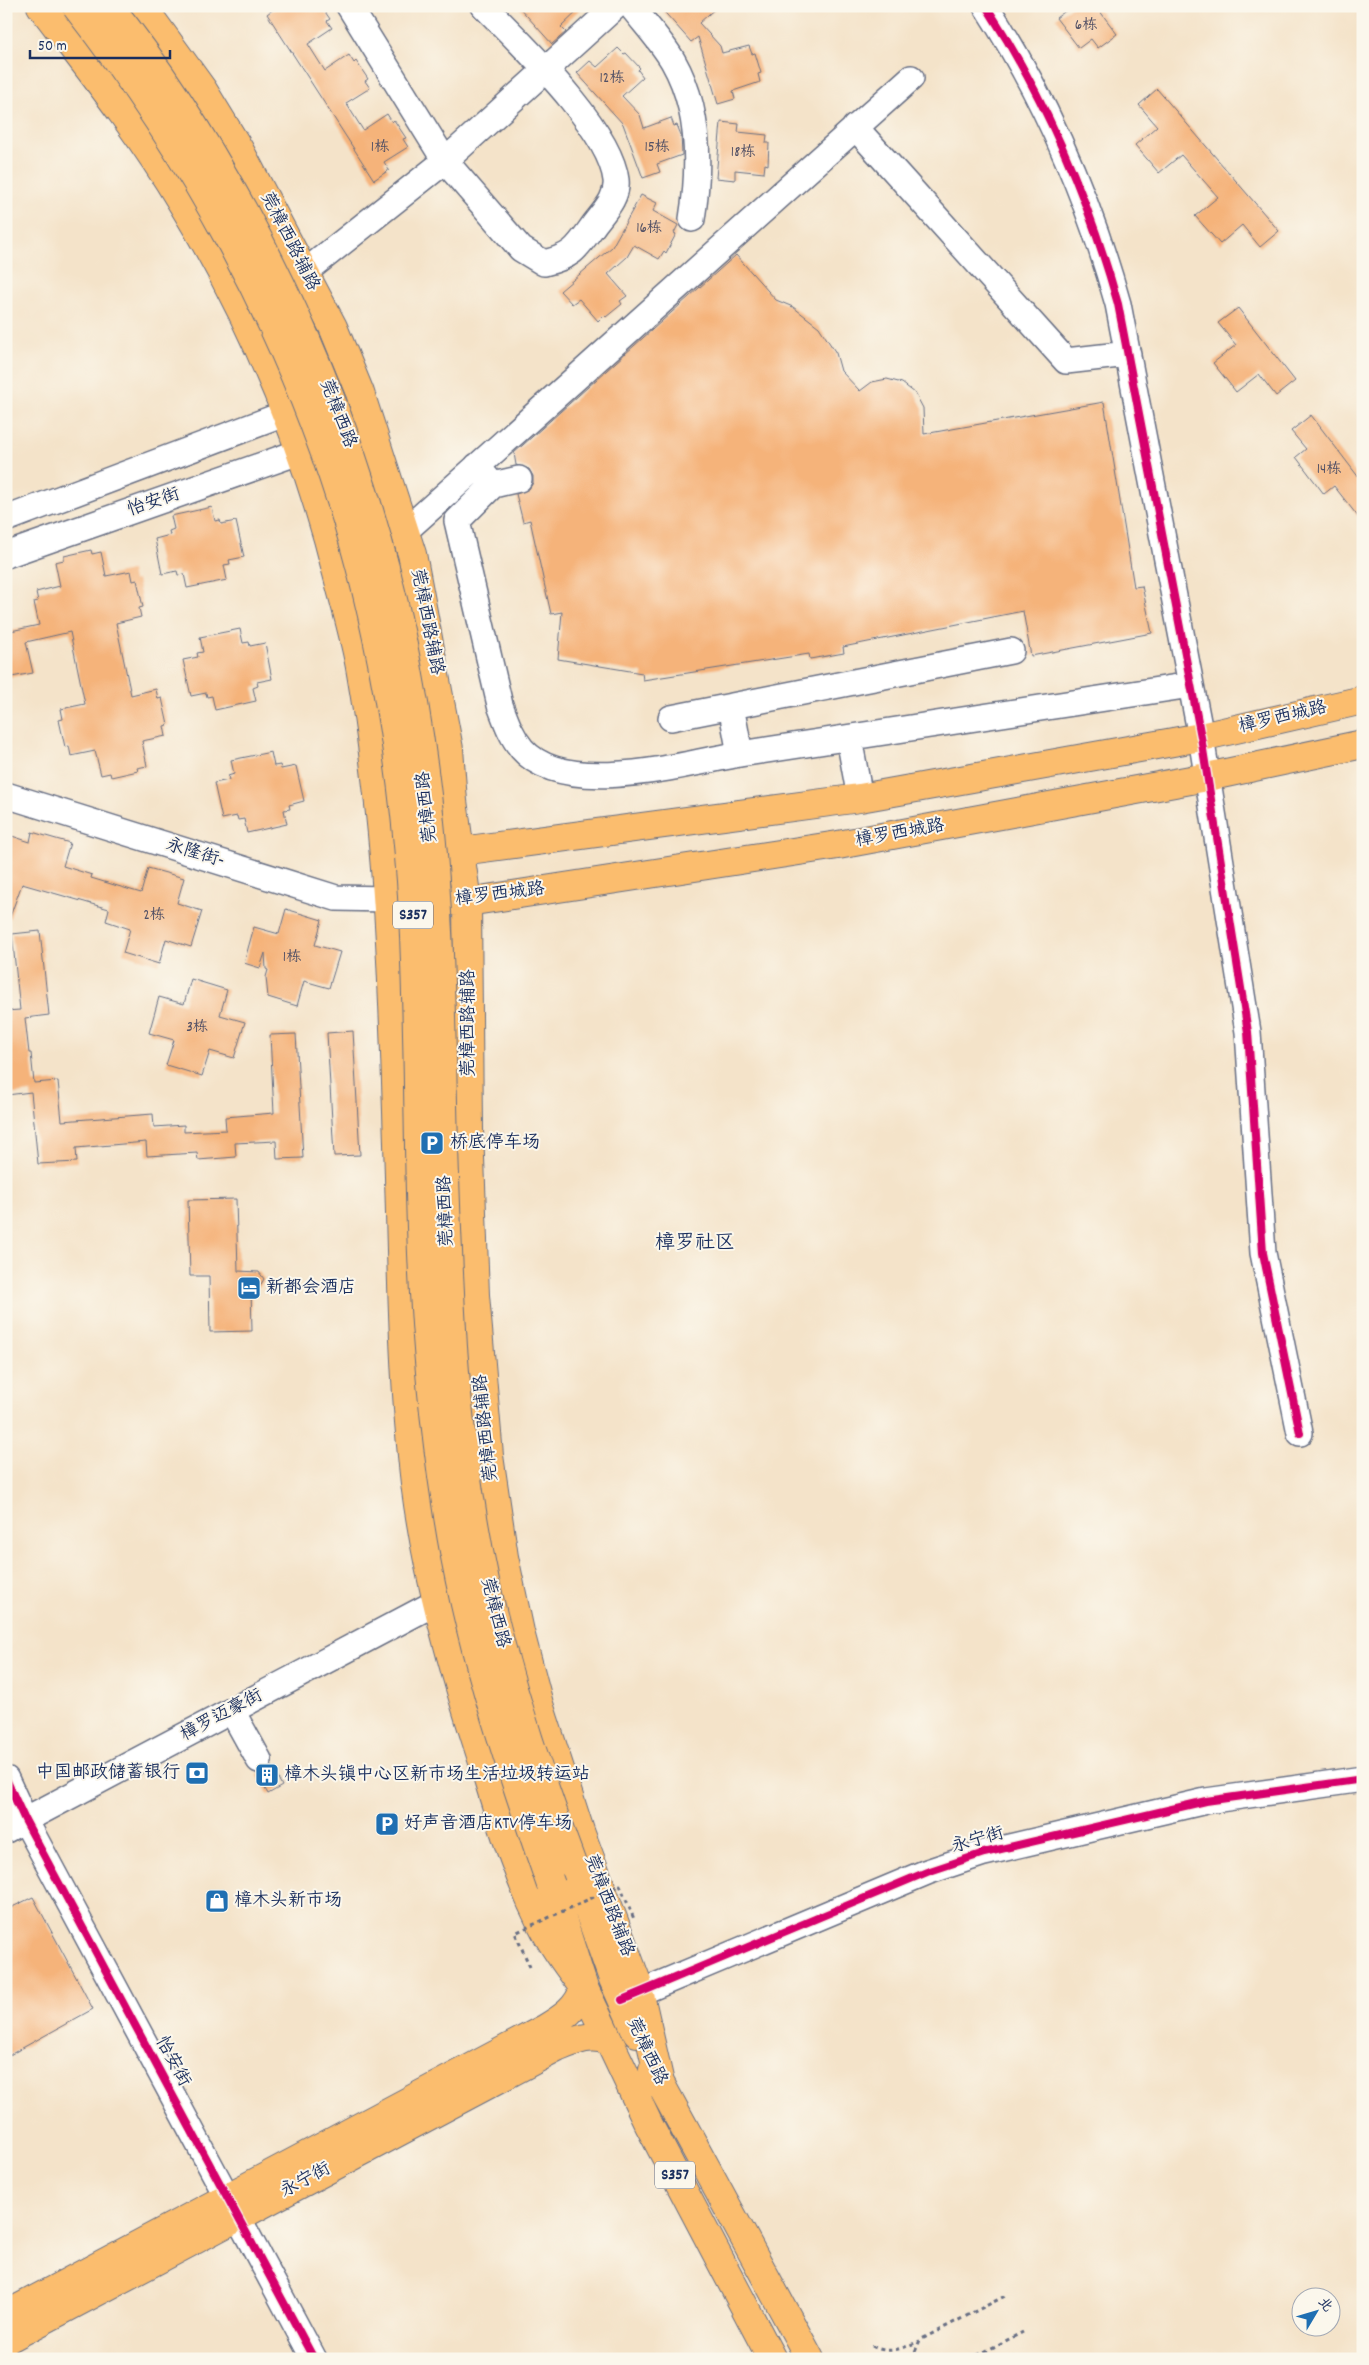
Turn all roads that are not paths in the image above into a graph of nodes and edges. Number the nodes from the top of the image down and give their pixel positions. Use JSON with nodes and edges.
{"nodes":[{"id":1,"x":41,"y":6,"type":"edge"},
{"id":2,"x":76,"y":6,"type":"edge"},
{"id":3,"x":109,"y":6,"type":"edge"},
{"id":4,"x":142,"y":6,"type":"edge"},
{"id":5,"x":349,"y":6,"type":"edge"},
{"id":6,"x":484,"y":6,"type":"edge"},
{"id":7,"x":616,"y":6,"type":"edge"},
{"id":8,"x":631,"y":6,"type":"edge"},
{"id":9,"x":986,"y":6,"type":"edge"},
{"id":10,"x":545,"y":70,"type":"junction"},
{"id":11,"x":910,"y":78,"type":"dead end"},
{"id":12,"x":855,"y":128,"type":"junction"},
{"id":13,"x":445,"y":161,"type":"junction"},
{"id":14,"x":692,"y":219,"type":"dead end"},
{"id":15,"x":305,"y":272,"type":"junction"},
{"id":16,"x":1128,"y":354,"type":"junction"},
{"id":17,"x":288,"y":413,"type":"junction"},
{"id":18,"x":302,"y":451,"type":"junction"},
{"id":19,"x":485,"y":476,"type":"junction"},
{"id":20,"x":519,"y":479,"type":"dead end"},
{"id":21,"x":6,"y":519,"type":"edge"},
{"id":22,"x":405,"y":531,"type":"junction"},
{"id":23,"x":6,"y":555,"type":"edge"},
{"id":24,"x":1011,"y":652,"type":"dead end"},
{"id":25,"x":1191,"y":685,"type":"junction"},
{"id":26,"x":1363,"y":700,"type":"edge"},
{"id":27,"x":730,"y":706,"type":"junction"},
{"id":28,"x":671,"y":718,"type":"dead end"},
{"id":29,"x":1201,"y":737,"type":"junction"},
{"id":30,"x":849,"y":738,"type":"junction"},
{"id":31,"x":1363,"y":744,"type":"edge"},
{"id":32,"x":740,"y":754,"type":"junction"},
{"id":33,"x":1207,"y":777,"type":"junction"},
{"id":34,"x":6,"y":795,"type":"edge"},
{"id":35,"x":860,"y":798,"type":"junction"},
{"id":36,"x":461,"y":851,"type":"junction"},
{"id":37,"x":387,"y":899,"type":"junction"},
{"id":38,"x":467,"y":902,"type":"junction"},
{"id":39,"x":469,"y":1076,"type":"junction"},
{"id":40,"x":395,"y":1079,"type":"junction"},
{"id":41,"x":1300,"y":1433,"type":"dead end"},
{"id":42,"x":437,"y":1602,"type":"junction"},
{"id":43,"x":232,"y":1711,"type":"junction"},
{"id":44,"x":259,"y":1760,"type":"dead end"},
{"id":45,"x":1363,"y":1778,"type":"edge"},
{"id":46,"x":6,"y":1779,"type":"edge"},
{"id":47,"x":16,"y":1825,"type":"edge"},
{"id":48,"x":584,"y":1988,"type":"junction"},
{"id":49,"x":631,"y":1995,"type":"junction"},
{"id":50,"x":609,"y":2041,"type":"junction"},
{"id":51,"x":661,"y":2087,"type":"joint"},
{"id":52,"x":232,"y":2207,"type":"junction"},
{"id":53,"x":6,"y":2315,"type":"edge"},
{"id":54,"x":6,"y":2340,"type":"edge"},
{"id":55,"x":314,"y":2359,"type":"edge"},
{"id":56,"x":772,"y":2359,"type":"edge"},
{"id":57,"x":810,"y":2359,"type":"edge"}],
"edges":[{"from":1,"to":17,"type":"main road"},
{"from":2,"to":48,"type":"main road","name":"莞樟西路","number":"S357","bridge":true},
{"from":3,"to":49,"type":"main road","name":"莞樟西路","number":"S357","bridge":true},
{"from":4,"to":15,"type":"main road","name":"莞樟西路辅路"},
{"from":5,"to":13,"type":"street"},
{"from":6,"to":10,"type":"street"},
{"from":7,"to":10,"type":"street"},
{"from":8,"to":14,"type":"street"},
{"from":9,"to":16,"type":"street"},
{"from":10,"to":13,"type":"street"},
{"from":10,"to":13,"type":"street"},
{"from":11,"to":12,"type":"street"},
{"from":12,"to":16,"type":"street"},
{"from":12,"to":19,"type":"street"},
{"from":13,"to":15,"type":"street"},
{"from":15,"to":22,"type":"main road","name":"莞樟西路辅路"},
{"from":16,"to":25,"type":"street"},
{"from":17,"to":18,"type":"main road"},
{"from":17,"to":21,"type":"street","name":"怡安街"},
{"from":18,"to":23,"type":"street","name":"怡安街"},
{"from":18,"to":37,"type":"main road"},
{"from":19,"to":20,"type":"street"},
{"from":19,"to":22,"type":"street"},
{"from":19,"to":32,"type":"street"},
{"from":22,"to":36,"type":"main road","name":"莞樟西路辅路"},
{"from":24,"to":27,"type":"street"},
{"from":25,"to":29,"type":"street"},
{"from":25,"to":30,"type":"street"},
{"from":26,"to":29,"type":"main road","name":"樟罗西城路"},
{"from":27,"to":28,"type":"street"},
{"from":27,"to":32,"type":"street"},
{"from":29,"to":33,"type":"street"},
{"from":29,"to":35,"type":"main road","name":"樟罗西城路"},
{"from":30,"to":32,"type":"street"},
{"from":30,"to":35,"type":"street"},
{"from":31,"to":33,"type":"main road","name":"樟罗西城路"},
{"from":33,"to":38,"type":"main road","name":"樟罗西城路"},
{"from":33,"to":41,"type":"street"},
{"from":34,"to":37,"type":"street","name":"永隆街-"},
{"from":35,"to":36,"type":"main road","name":"樟罗西城路"},
{"from":36,"to":37,"type":"main road","name":"樟罗西城路"},
{"from":36,"to":38,"type":"main road","name":"莞樟西路辅路"},
{"from":37,"to":38,"type":"main road","name":"樟罗西城路"},
{"from":37,"to":40,"type":"main road"},
{"from":38,"to":39,"type":"main road","name":"莞樟西路辅路"},
{"from":39,"to":40,"type":"main road"},
{"from":39,"to":49,"type":"main road","name":"莞樟西路辅路"},
{"from":40,"to":42,"type":"main road"},
{"from":42,"to":43,"type":"street","name":"樟罗迈豪街"},
{"from":42,"to":48,"type":"main road"},
{"from":43,"to":44,"type":"street"},
{"from":43,"to":47,"type":"street","name":"樟罗迈豪街"},
{"from":45,"to":49,"type":"street","name":"永宁街"},
{"from":46,"to":47,"type":"street","name":"怡安街"},
{"from":47,"to":52,"type":"street","name":"怡安街"},
{"from":48,"to":50,"type":"main road","name":"莞樟西路","number":"S357"},
{"from":48,"to":52,"type":"main road","name":"永宁街"},
{"from":49,"to":51,"type":"main road","name":"莞樟西路辅路"},
{"from":50,"to":52,"type":"main road","name":"永宁街"},
{"from":50,"to":56,"type":"main road","name":"莞樟西路","number":"S357"},
{"from":51,"to":57,"type":"main road","name":"莞樟西路","number":"S357"},
{"from":52,"to":53,"type":"main road","name":"永宁街"},
{"from":52,"to":54,"type":"main road","name":"永宁街"},
{"from":52,"to":55,"type":"street","name":"怡安街"}]}
